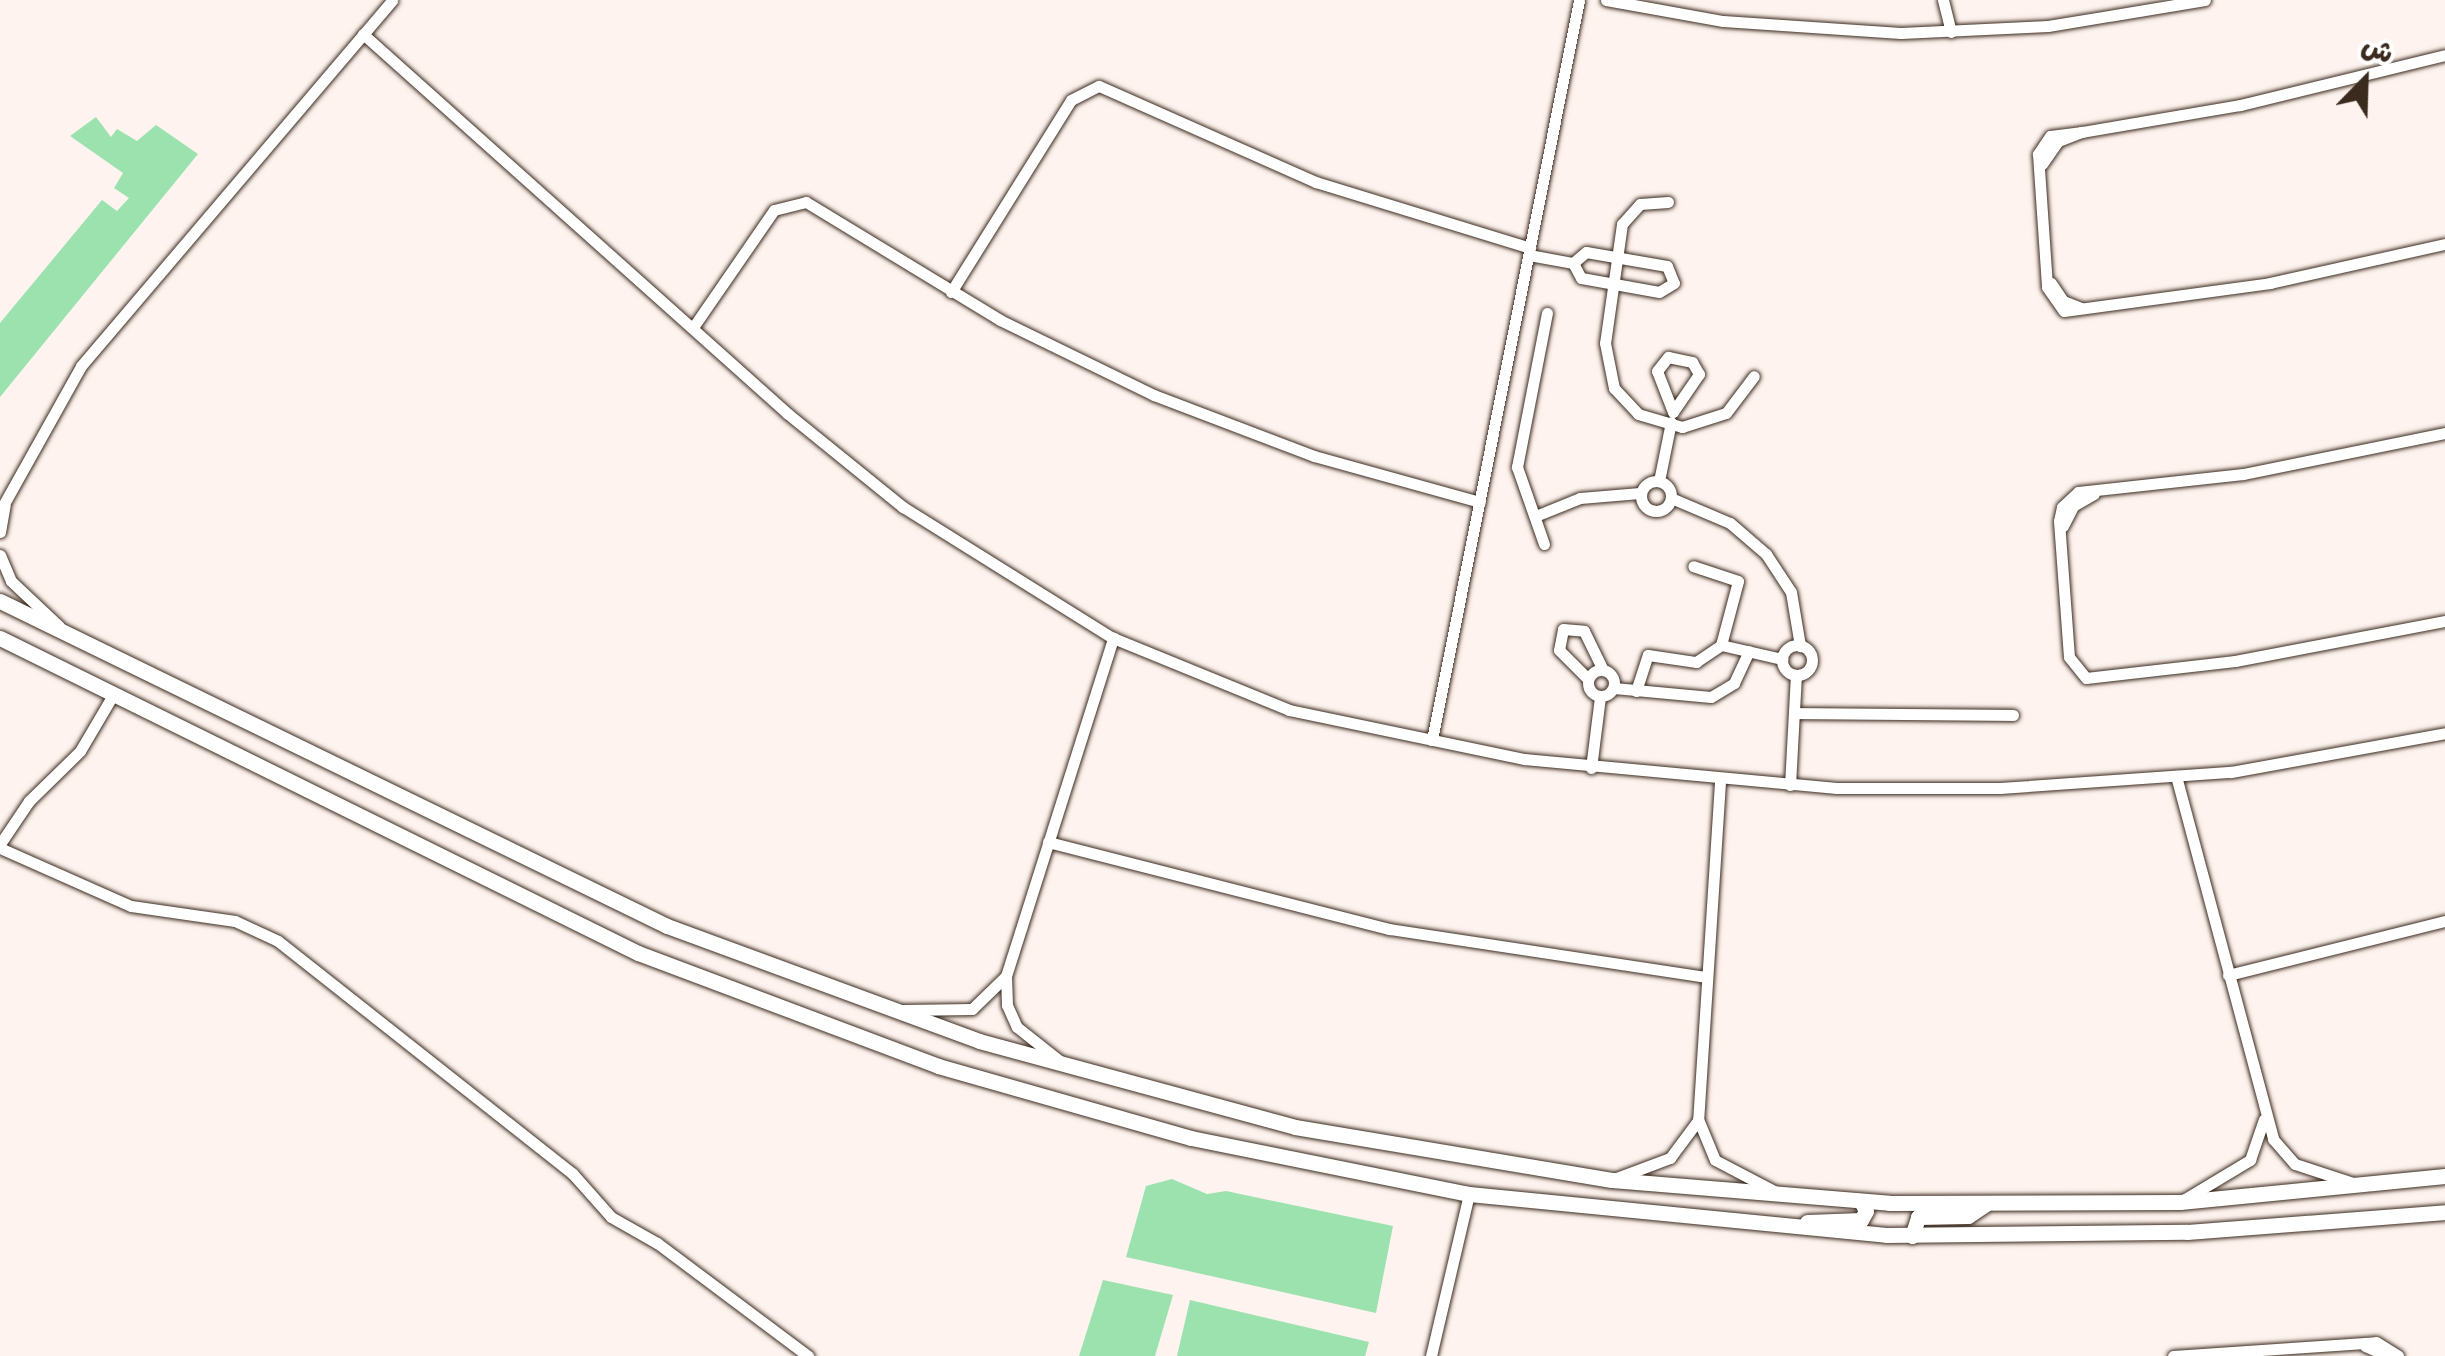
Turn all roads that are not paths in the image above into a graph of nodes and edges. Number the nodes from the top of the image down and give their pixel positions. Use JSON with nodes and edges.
{"nodes":[{"id":1,"x":392,"y":0,"type":"edge"},
{"id":2,"x":1579,"y":0,"type":"edge"},
{"id":3,"x":1606,"y":0,"type":"edge"},
{"id":4,"x":1943,"y":0,"type":"edge"},
{"id":5,"x":2205,"y":0,"type":"edge"},
{"id":6,"x":2148,"y":6,"type":"edge"},
{"id":7,"x":1950,"y":32,"type":"junction"},
{"id":8,"x":364,"y":34,"type":"junction"},
{"id":9,"x":2445,"y":55,"type":"edge"},
{"id":10,"x":2418,"y":61,"type":"junction"},
{"id":11,"x":2445,"y":64,"type":"edge"},
{"id":12,"x":1668,"y":202,"type":"dead end"},
{"id":13,"x":2445,"y":244,"type":"edge"},
{"id":14,"x":1529,"y":252,"type":"junction"},
{"id":15,"x":1617,"y":258,"type":"junction"},
{"id":16,"x":1574,"y":264,"type":"junction"},
{"id":17,"x":1613,"y":284,"type":"junction"},
{"id":18,"x":951,"y":292,"type":"junction"},
{"id":19,"x":1547,"y":313,"type":"dead end"},
{"id":20,"x":694,"y":326,"type":"junction"},
{"id":21,"x":1754,"y":376,"type":"dead end"},
{"id":22,"x":1673,"y":412,"type":"junction"},
{"id":23,"x":1670,"y":426,"type":"junction"},
{"id":24,"x":2445,"y":432,"type":"edge"},
{"id":25,"x":1659,"y":481,"type":"junction"},
{"id":26,"x":1640,"y":494,"type":"junction"},
{"id":27,"x":1671,"y":498,"type":"junction"},
{"id":28,"x":1480,"y":502,"type":"junction"},
{"id":29,"x":2,"y":508,"type":"edge"},
{"id":30,"x":1538,"y":515,"type":"junction"},
{"id":31,"x":0,"y":532,"type":"edge"},
{"id":32,"x":1544,"y":544,"type":"dead end"},
{"id":33,"x":0,"y":555,"type":"edge"},
{"id":34,"x":1692,"y":566,"type":"dead end"},
{"id":35,"x":0,"y":601,"type":"edge"},
{"id":36,"x":2445,"y":621,"type":"edge"},
{"id":37,"x":68,"y":636,"type":"junction"},
{"id":38,"x":0,"y":638,"type":"edge"},
{"id":39,"x":1113,"y":638,"type":"junction"},
{"id":40,"x":1721,"y":644,"type":"junction"},
{"id":41,"x":1800,"y":646,"type":"junction"},
{"id":42,"x":1749,"y":651,"type":"junction"},
{"id":43,"x":1782,"y":659,"type":"junction"},
{"id":44,"x":1603,"y":670,"type":"junction"},
{"id":45,"x":1796,"y":675,"type":"junction"},
{"id":46,"x":1588,"y":679,"type":"junction"},
{"id":47,"x":1614,"y":688,"type":"junction"},
{"id":48,"x":1636,"y":691,"type":"junction"},
{"id":49,"x":113,"y":694,"type":"junction"},
{"id":50,"x":1600,"y":697,"type":"junction"},
{"id":51,"x":1794,"y":713,"type":"junction"},
{"id":52,"x":2013,"y":715,"type":"dead end"},
{"id":53,"x":2445,"y":733,"type":"edge"},
{"id":54,"x":1432,"y":740,"type":"junction"},
{"id":55,"x":1591,"y":768,"type":"junction"},
{"id":56,"x":2176,"y":776,"type":"junction"},
{"id":57,"x":1720,"y":782,"type":"junction"},
{"id":58,"x":1790,"y":785,"type":"junction"},
{"id":59,"x":1048,"y":842,"type":"junction"},
{"id":60,"x":0,"y":846,"type":"edge"},
{"id":61,"x":2445,"y":921,"type":"edge"},
{"id":62,"x":2228,"y":975,"type":"junction"},
{"id":63,"x":1006,"y":976,"type":"junction"},
{"id":64,"x":1706,"y":976,"type":"junction"},
{"id":65,"x":888,"y":1012,"type":"junction"},
{"id":66,"x":1067,"y":1069,"type":"junction"},
{"id":67,"x":2264,"y":1115,"type":"junction"},
{"id":68,"x":1698,"y":1118,"type":"junction"},
{"id":69,"x":2445,"y":1176,"type":"edge"},
{"id":70,"x":1612,"y":1180,"type":"junction"},
{"id":71,"x":2362,"y":1186,"type":"junction"},
{"id":72,"x":1469,"y":1194,"type":"junction"},
{"id":73,"x":1781,"y":1196,"type":"junction"},
{"id":74,"x":1862,"y":1201,"type":"junction"},
{"id":75,"x":2180,"y":1202,"type":"junction"},
{"id":76,"x":1986,"y":1204,"type":"junction"},
{"id":77,"x":2444,"y":1212,"type":"edge"},
{"id":78,"x":1794,"y":1229,"type":"junction"},
{"id":79,"x":1912,"y":1236,"type":"junction"},
{"id":80,"x":2356,"y":1345,"type":"junction"},
{"id":81,"x":808,"y":1356,"type":"edge"},
{"id":82,"x":1431,"y":1356,"type":"edge"},
{"id":83,"x":2173,"y":1356,"type":"edge"},
{"id":84,"x":2387,"y":1356,"type":"edge"},
{"id":85,"x":2398,"y":1356,"type":"edge"}],
"edges":[{"from":1,"to":8,"type":"street"},
{"from":2,"to":14,"type":"street"},
{"from":3,"to":7,"type":"street"},
{"from":4,"to":7,"type":"street"},
{"from":5,"to":6,"type":"street"},
{"from":6,"to":7,"type":"street"},
{"from":8,"to":20,"type":"street"},
{"from":8,"to":29,"type":"street"},
{"from":9,"to":10,"type":"street"},
{"from":10,"to":11,"type":"street"},
{"from":10,"to":13,"type":"street"},
{"from":12,"to":15,"type":"street"},
{"from":14,"to":16,"type":"street"},
{"from":14,"to":18,"type":"street"},
{"from":14,"to":28,"type":"street"},
{"from":15,"to":16,"type":"street"},
{"from":15,"to":17,"type":"street"},
{"from":15,"to":17,"type":"street"},
{"from":16,"to":17,"type":"street"},
{"from":17,"to":23,"type":"street"},
{"from":18,"to":20,"type":"street"},
{"from":18,"to":28,"type":"street"},
{"from":19,"to":30,"type":"street"},
{"from":20,"to":39,"type":"street"},
{"from":21,"to":23,"type":"street"},
{"from":22,"to":22,"type":"street"},
{"from":22,"to":23,"type":"street"},
{"from":23,"to":25,"type":"street"},
{"from":24,"to":36,"type":"street"},
{"from":25,"to":26,"type":"street"},
{"from":25,"to":27,"type":"street"},
{"from":26,"to":27,"type":"street"},
{"from":26,"to":30,"type":"street"},
{"from":27,"to":41,"type":"street"},
{"from":28,"to":54,"type":"street"},
{"from":29,"to":31,"type":"street"},
{"from":30,"to":32,"type":"street"},
{"from":33,"to":37,"type":"street"},
{"from":34,"to":40,"type":"street"},
{"from":35,"to":37,"type":"street"},
{"from":37,"to":65,"type":"street"},
{"from":38,"to":49,"type":"street"},
{"from":39,"to":54,"type":"street"},
{"from":39,"to":59,"type":"street"},
{"from":40,"to":42,"type":"street"},
{"from":40,"to":48,"type":"street"},
{"from":41,"to":43,"type":"street"},
{"from":41,"to":45,"type":"street"},
{"from":42,"to":43,"type":"street"},
{"from":42,"to":48,"type":"street"},
{"from":43,"to":45,"type":"street"},
{"from":44,"to":46,"type":"street"},
{"from":44,"to":46,"type":"street"},
{"from":44,"to":47,"type":"street"},
{"from":45,"to":51,"type":"street"},
{"from":46,"to":50,"type":"street"},
{"from":47,"to":48,"type":"street"},
{"from":47,"to":50,"type":"street"},
{"from":49,"to":60,"type":"street"},
{"from":49,"to":72,"type":"street"},
{"from":50,"to":55,"type":"street"},
{"from":51,"to":52,"type":"street"},
{"from":51,"to":58,"type":"street"},
{"from":53,"to":56,"type":"street"},
{"from":54,"to":55,"type":"street"},
{"from":55,"to":57,"type":"street"},
{"from":56,"to":58,"type":"street"},
{"from":56,"to":62,"type":"street"},
{"from":57,"to":58,"type":"street"},
{"from":57,"to":64,"type":"street"},
{"from":59,"to":63,"type":"street"},
{"from":59,"to":64,"type":"street"},
{"from":60,"to":81,"type":"street"},
{"from":61,"to":62,"type":"street"},
{"from":62,"to":67,"type":"street"},
{"from":63,"to":65,"type":"street"},
{"from":63,"to":66,"type":"street"},
{"from":64,"to":68,"type":"street"},
{"from":65,"to":66,"type":"street"},
{"from":66,"to":70,"type":"street"},
{"from":67,"to":71,"type":"street"},
{"from":67,"to":75,"type":"street"},
{"from":68,"to":70,"type":"street"},
{"from":68,"to":73,"type":"street"},
{"from":69,"to":71,"type":"street"},
{"from":70,"to":73,"type":"street"},
{"from":71,"to":75,"type":"street"},
{"from":72,"to":78,"type":"street"},
{"from":72,"to":82,"type":"street"},
{"from":73,"to":74,"type":"street"},
{"from":74,"to":76,"type":"street"},
{"from":74,"to":78,"type":"street"},
{"from":75,"to":76,"type":"street"},
{"from":76,"to":79,"type":"street"},
{"from":77,"to":79,"type":"street"},
{"from":78,"to":79,"type":"street"},
{"from":80,"to":83,"type":"street"},
{"from":80,"to":84,"type":"street"},
{"from":80,"to":85,"type":"street"}]}
